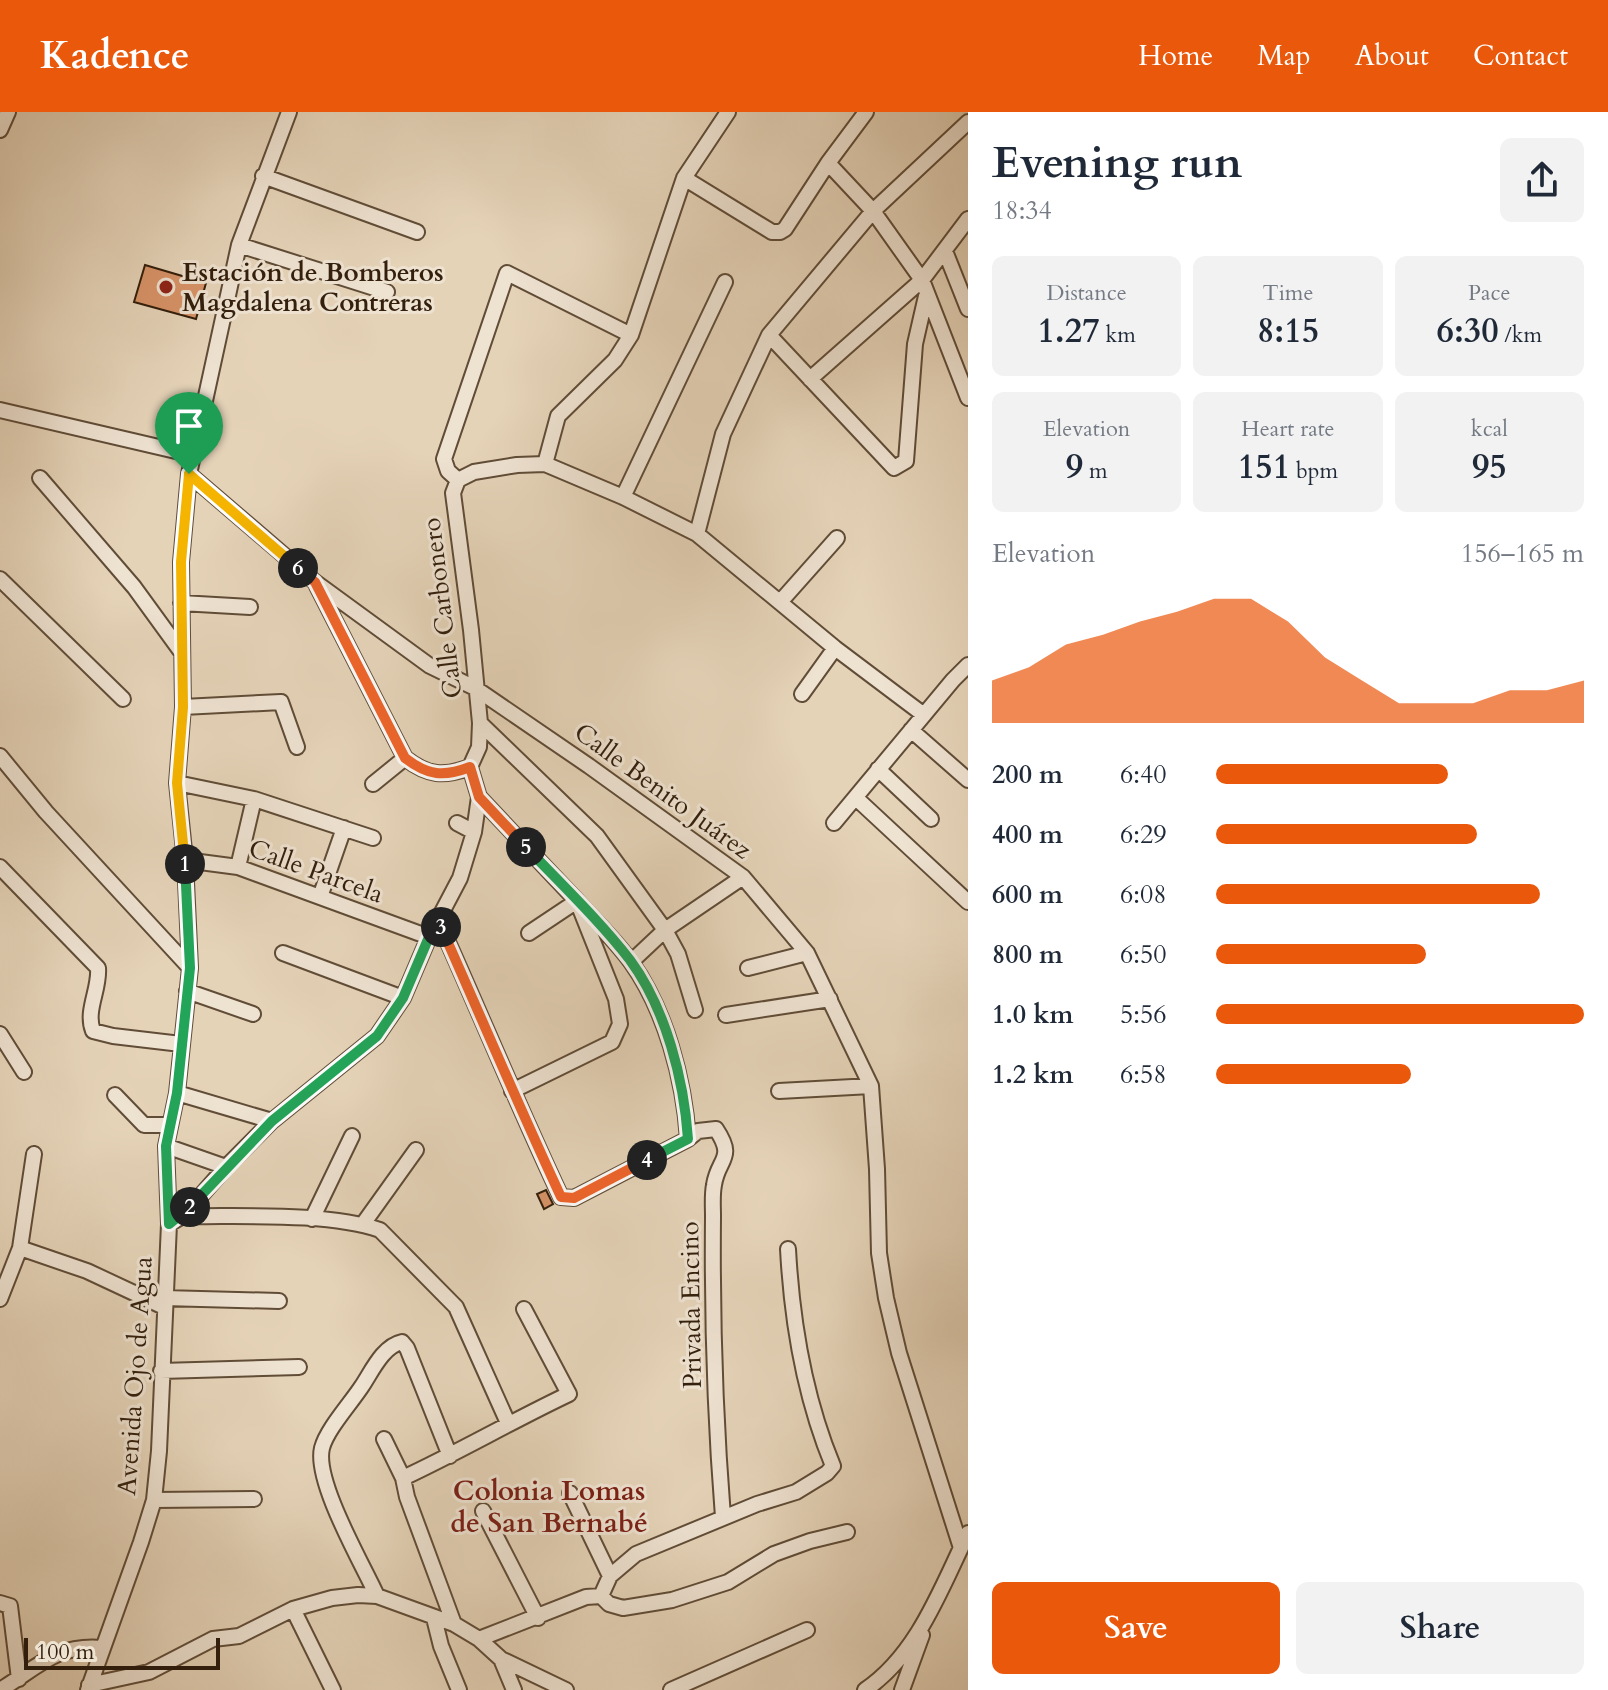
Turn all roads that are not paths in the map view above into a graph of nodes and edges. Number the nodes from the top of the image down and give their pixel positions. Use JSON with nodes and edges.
{"nodes":[{"id":1,"x":8,"y":112,"type":"edge"},
{"id":2,"x":289,"y":112,"type":"edge"},
{"id":3,"x":728,"y":112,"type":"edge"},
{"id":4,"x":866,"y":112,"type":"edge"},
{"id":5,"x":968,"y":122,"type":"edge"},
{"id":6,"x":0,"y":130,"type":"edge"},
{"id":7,"x":828,"y":163,"type":"junction"},
{"id":8,"x":263,"y":176,"type":"junction"},
{"id":9,"x":684,"y":178,"type":"junction"},
{"id":10,"x":873,"y":211,"type":"junction"},
{"id":11,"x":968,"y":219,"type":"edge"},
{"id":12,"x":417,"y":232,"type":"dead end"},
{"id":13,"x":239,"y":245,"type":"junction"},
{"id":14,"x":945,"y":251,"type":"junction"},
{"id":15,"x":922,"y":280,"type":"junction"},
{"id":16,"x":725,"y":282,"type":"dead end"},
{"id":17,"x":387,"y":292,"type":"dead end"},
{"id":18,"x":926,"y":296,"type":"junction"},
{"id":19,"x":968,"y":309,"type":"edge"},
{"id":20,"x":631,"y":335,"type":"junction"},
{"id":21,"x":769,"y":335,"type":"junction"},
{"id":22,"x":810,"y":379,"type":"junction"},
{"id":23,"x":968,"y":398,"type":"edge"},
{"id":24,"x":0,"y":410,"type":"edge"},
{"id":25,"x":193,"y":455,"type":"junction"},
{"id":26,"x":545,"y":464,"type":"junction"},
{"id":27,"x":189,"y":474,"type":"junction"},
{"id":28,"x":40,"y":478,"type":"dead end"},
{"id":29,"x":458,"y":480,"type":"junction"},
{"id":30,"x":623,"y":497,"type":"junction"},
{"id":31,"x":697,"y":534,"type":"junction"},
{"id":32,"x":837,"y":538,"type":"dead end"},
{"id":33,"x":0,"y":579,"type":"edge"},
{"id":34,"x":315,"y":582,"type":"junction"},
{"id":35,"x":781,"y":601,"type":"junction"},
{"id":36,"x":181,"y":603,"type":"junction"},
{"id":37,"x":250,"y":607,"type":"dead end"},
{"id":38,"x":835,"y":648,"type":"junction"},
{"id":39,"x":182,"y":653,"type":"junction"},
{"id":40,"x":968,"y":665,"type":"edge"},
{"id":41,"x":475,"y":688,"type":"junction"},
{"id":42,"x":802,"y":694,"type":"dead end"},
{"id":43,"x":123,"y":699,"type":"dead end"},
{"id":44,"x":183,"y":707,"type":"junction"},
{"id":45,"x":924,"y":715,"type":"junction"},
{"id":46,"x":480,"y":723,"type":"junction"},
{"id":47,"x":911,"y":730,"type":"junction"},
{"id":48,"x":297,"y":747,"type":"dead end"},
{"id":49,"x":0,"y":756,"type":"edge"},
{"id":50,"x":405,"y":758,"type":"junction"},
{"id":51,"x":470,"y":767,"type":"junction"},
{"id":52,"x":878,"y":769,"type":"junction"},
{"id":53,"x":968,"y":780,"type":"edge"},
{"id":54,"x":177,"y":783,"type":"junction"},
{"id":55,"x":373,"y":784,"type":"dead end"},
{"id":56,"x":479,"y":797,"type":"junction"},
{"id":57,"x":856,"y":798,"type":"junction"},
{"id":58,"x":254,"y":799,"type":"junction"},
{"id":59,"x":931,"y":819,"type":"dead end"},
{"id":60,"x":457,"y":823,"type":"dead end"},
{"id":61,"x":834,"y":823,"type":"dead end"},
{"id":62,"x":344,"y":828,"type":"junction"},
{"id":63,"x":474,"y":832,"type":"junction"},
{"id":64,"x":373,"y":838,"type":"dead end"},
{"id":65,"x":185,"y":860,"type":"junction"},
{"id":66,"x":0,"y":867,"type":"edge"},
{"id":67,"x":238,"y":867,"type":"junction"},
{"id":68,"x":743,"y":877,"type":"junction"},
{"id":69,"x":320,"y":897,"type":"junction"},
{"id":70,"x":577,"y":901,"type":"junction"},
{"id":71,"x":968,"y":902,"type":"edge"},
{"id":72,"x":439,"y":922,"type":"junction"},
{"id":73,"x":665,"y":930,"type":"junction"},
{"id":74,"x":529,"y":933,"type":"dead end"},
{"id":75,"x":429,"y":937,"type":"junction"},
{"id":76,"x":283,"y":953,"type":"dead end"},
{"id":77,"x":807,"y":953,"type":"junction"},
{"id":78,"x":631,"y":962,"type":"junction"},
{"id":79,"x":190,"y":968,"type":"junction"},
{"id":80,"x":748,"y":968,"type":"dead end"},
{"id":81,"x":187,"y":991,"type":"junction"},
{"id":82,"x":403,"y":998,"type":"junction"},
{"id":83,"x":830,"y":999,"type":"junction"},
{"id":84,"x":695,"y":1010,"type":"dead end"},
{"id":85,"x":253,"y":1014,"type":"dead end"},
{"id":86,"x":726,"y":1015,"type":"dead end"},
{"id":87,"x":0,"y":1034,"type":"edge"},
{"id":88,"x":181,"y":1044,"type":"junction"},
{"id":89,"x":24,"y":1072,"type":"dead end"},
{"id":90,"x":871,"y":1086,"type":"junction"},
{"id":91,"x":512,"y":1091,"type":"junction"},
{"id":92,"x":779,"y":1091,"type":"dead end"},
{"id":93,"x":177,"y":1093,"type":"junction"},
{"id":94,"x":115,"y":1095,"type":"dead end"},
{"id":95,"x":272,"y":1121,"type":"junction"},
{"id":96,"x":170,"y":1125,"type":"junction"},
{"id":97,"x":352,"y":1136,"type":"dead end"},
{"id":98,"x":688,"y":1139,"type":"junction"},
{"id":99,"x":166,"y":1146,"type":"junction"},
{"id":100,"x":416,"y":1150,"type":"dead end"},
{"id":101,"x":34,"y":1154,"type":"dead end"},
{"id":102,"x":226,"y":1167,"type":"junction"},
{"id":103,"x":183,"y":1216,"type":"junction"},
{"id":104,"x":312,"y":1219,"type":"junction"},
{"id":105,"x":169,"y":1224,"type":"junction"},
{"id":106,"x":363,"y":1224,"type":"junction"},
{"id":107,"x":20,"y":1248,"type":"junction"},
{"id":108,"x":788,"y":1249,"type":"dead end"},
{"id":109,"x":0,"y":1299,"type":"edge"},
{"id":110,"x":279,"y":1301,"type":"dead end"},
{"id":111,"x":164,"y":1302,"type":"junction"},
{"id":112,"x":524,"y":1309,"type":"dead end"},
{"id":113,"x":299,"y":1367,"type":"dead end"},
{"id":114,"x":161,"y":1371,"type":"junction"},
{"id":115,"x":508,"y":1423,"type":"junction"},
{"id":116,"x":384,"y":1439,"type":"dead end"},
{"id":117,"x":450,"y":1456,"type":"junction"},
{"id":118,"x":403,"y":1478,"type":"junction"},
{"id":119,"x":570,"y":1493,"type":"dead end"},
{"id":120,"x":254,"y":1499,"type":"dead end"},
{"id":121,"x":154,"y":1500,"type":"junction"},
{"id":122,"x":483,"y":1511,"type":"dead end"},
{"id":123,"x":723,"y":1517,"type":"junction"},
{"id":124,"x":847,"y":1532,"type":"dead end"},
{"id":125,"x":968,"y":1533,"type":"edge"},
{"id":126,"x":961,"y":1548,"type":"junction"},
{"id":127,"x":610,"y":1576,"type":"junction"},
{"id":128,"x":377,"y":1596,"type":"junction"},
{"id":129,"x":601,"y":1596,"type":"junction"},
{"id":130,"x":0,"y":1603,"type":"edge"},
{"id":131,"x":293,"y":1609,"type":"junction"},
{"id":132,"x":929,"y":1616,"type":"junction"},
{"id":133,"x":434,"y":1618,"type":"junction"},
{"id":134,"x":538,"y":1618,"type":"junction"},
{"id":135,"x":454,"y":1624,"type":"junction"},
{"id":136,"x":807,"y":1630,"type":"dead end"},
{"id":137,"x":479,"y":1639,"type":"junction"},
{"id":138,"x":102,"y":1648,"type":"junction"},
{"id":139,"x":501,"y":1659,"type":"junction"},
{"id":140,"x":19,"y":1679,"type":"junction"},
{"id":141,"x":88,"y":1687,"type":"edge"},
{"id":142,"x":0,"y":1690,"type":"edge"},
{"id":143,"x":333,"y":1690,"type":"edge"},
{"id":144,"x":459,"y":1690,"type":"edge"},
{"id":145,"x":514,"y":1690,"type":"edge"},
{"id":146,"x":566,"y":1690,"type":"edge"},
{"id":147,"x":671,"y":1690,"type":"edge"},
{"id":148,"x":865,"y":1690,"type":"edge"},
{"id":149,"x":902,"y":1690,"type":"edge"}],
"edges":[{"from":1,"to":6,"type":"street"},
{"from":2,"to":8,"type":"street","name":"Avenida Ojo de Agua"},
{"from":3,"to":9,"type":"street"},
{"from":4,"to":7,"type":"street"},
{"from":5,"to":10,"type":"street"},
{"from":7,"to":9,"type":"street"},
{"from":7,"to":10,"type":"street"},
{"from":8,"to":12,"type":"street"},
{"from":8,"to":13,"type":"street","name":"Avenida Ojo de Agua"},
{"from":9,"to":20,"type":"street"},
{"from":10,"to":15,"type":"street"},
{"from":10,"to":21,"type":"street"},
{"from":11,"to":14,"type":"street"},
{"from":13,"to":17,"type":"street"},
{"from":13,"to":25,"type":"street","name":"Avenida Ojo de Agua"},
{"from":14,"to":15,"type":"street"},
{"from":14,"to":19,"type":"street"},
{"from":15,"to":18,"type":"street"},
{"from":15,"to":22,"type":"street"},
{"from":16,"to":30,"type":"street"},
{"from":18,"to":22,"type":"street"},
{"from":18,"to":23,"type":"street"},
{"from":20,"to":26,"type":"street"},
{"from":20,"to":29,"type":"street"},
{"from":21,"to":22,"type":"street"},
{"from":21,"to":31,"type":"street"},
{"from":24,"to":25,"type":"street"},
{"from":25,"to":27,"type":"street","name":"Avenida Ojo de Agua"},
{"from":26,"to":29,"type":"street","name":"Calle Carbonero"},
{"from":26,"to":30,"type":"street","name":"Calle Carbonero"},
{"from":27,"to":34,"type":"street","name":"Calle Benito Juárez"},
{"from":27,"to":36,"type":"street","name":"Avenida Ojo de Agua"},
{"from":28,"to":39,"type":"street"},
{"from":29,"to":41,"type":"street","name":"Calle Carbonero"},
{"from":30,"to":31,"type":"street","name":"Calle Carbonero"},
{"from":31,"to":35,"type":"street","name":"Calle Carbonero"},
{"from":32,"to":35,"type":"street"},
{"from":33,"to":43,"type":"street"},
{"from":34,"to":41,"type":"street","name":"Calle Benito Juárez"},
{"from":34,"to":50,"type":"street"},
{"from":35,"to":38,"type":"street","name":"Calle Carbonero"},
{"from":36,"to":37,"type":"street"},
{"from":36,"to":39,"type":"street","name":"Avenida Ojo de Agua"},
{"from":38,"to":42,"type":"street"},
{"from":38,"to":45,"type":"street","name":"Calle Carbonero"},
{"from":39,"to":44,"type":"street","name":"Avenida Ojo de Agua"},
{"from":40,"to":45,"type":"street"},
{"from":41,"to":46,"type":"street","name":"Calle Carbonero"},
{"from":41,"to":68,"type":"street","name":"Calle Benito Juárez"},
{"from":44,"to":48,"type":"street"},
{"from":44,"to":54,"type":"street","name":"Avenida Ojo de Agua"},
{"from":45,"to":47,"type":"street"},
{"from":46,"to":51,"type":"street","name":"Calle Carbonero"},
{"from":46,"to":73,"type":"street"},
{"from":47,"to":52,"type":"street"},
{"from":47,"to":53,"type":"street"},
{"from":49,"to":79,"type":"street"},
{"from":50,"to":51,"type":"street"},
{"from":50,"to":55,"type":"street"},
{"from":51,"to":56,"type":"street"},
{"from":52,"to":57,"type":"street"},
{"from":52,"to":59,"type":"street"},
{"from":54,"to":58,"type":"street"},
{"from":54,"to":65,"type":"street","name":"Avenida Ojo de Agua"},
{"from":56,"to":63,"type":"street"},
{"from":56,"to":70,"type":"street"},
{"from":57,"to":61,"type":"street"},
{"from":57,"to":71,"type":"street"},
{"from":58,"to":62,"type":"street"},
{"from":58,"to":67,"type":"street"},
{"from":60,"to":63,"type":"street"},
{"from":62,"to":64,"type":"street"},
{"from":62,"to":69,"type":"street"},
{"from":63,"to":72,"type":"street"},
{"from":65,"to":67,"type":"street","name":"Calle Parcela"},
{"from":65,"to":79,"type":"street","name":"Avenida Ojo de Agua"},
{"from":66,"to":88,"type":"street"},
{"from":67,"to":69,"type":"street","name":"Calle Parcela"},
{"from":68,"to":73,"type":"street"},
{"from":68,"to":77,"type":"street","name":"Calle Benito Juárez"},
{"from":69,"to":75,"type":"street","name":"Calle Parcela"},
{"from":70,"to":74,"type":"street"},
{"from":70,"to":78,"type":"street"},
{"from":70,"to":91,"type":"street"},
{"from":72,"to":75,"type":"street"},
{"from":72,"to":91,"type":"street"},
{"from":73,"to":78,"type":"street"},
{"from":73,"to":84,"type":"street"},
{"from":75,"to":82,"type":"street"},
{"from":76,"to":82,"type":"street"},
{"from":77,"to":80,"type":"street"},
{"from":77,"to":83,"type":"street","name":"Calle Benito Juárez"},
{"from":78,"to":98,"type":"street"},
{"from":79,"to":81,"type":"street","name":"Avenida Ojo de Agua"},
{"from":81,"to":85,"type":"street"},
{"from":81,"to":88,"type":"street","name":"Avenida Ojo de Agua"},
{"from":82,"to":95,"type":"street"},
{"from":83,"to":86,"type":"street"},
{"from":83,"to":90,"type":"street","name":"Calle Benito Juárez"},
{"from":87,"to":89,"type":"street"},
{"from":88,"to":93,"type":"street","name":"Avenida Ojo de Agua"},
{"from":90,"to":92,"type":"street"},
{"from":90,"to":126,"type":"street","name":"Calle Benito Juárez"},
{"from":91,"to":98,"type":"street"},
{"from":93,"to":95,"type":"street"},
{"from":93,"to":96,"type":"street","name":"Avenida Ojo de Agua"},
{"from":94,"to":96,"type":"street"},
{"from":95,"to":102,"type":"street"},
{"from":96,"to":99,"type":"street","name":"Avenida Ojo de Agua"},
{"from":97,"to":104,"type":"street"},
{"from":98,"to":123,"type":"street","name":"Privada Encino"},
{"from":99,"to":102,"type":"street"},
{"from":99,"to":105,"type":"street","name":"Avenida Ojo de Agua"},
{"from":100,"to":106,"type":"street"},
{"from":101,"to":107,"type":"street"},
{"from":102,"to":103,"type":"street"},
{"from":103,"to":104,"type":"street"},
{"from":103,"to":105,"type":"street"},
{"from":104,"to":106,"type":"street"},
{"from":105,"to":111,"type":"street","name":"Avenida Ojo de Agua"},
{"from":106,"to":115,"type":"street"},
{"from":107,"to":109,"type":"street"},
{"from":107,"to":111,"type":"street"},
{"from":108,"to":123,"type":"street"},
{"from":110,"to":111,"type":"street"},
{"from":111,"to":114,"type":"street","name":"Avenida Ojo de Agua"},
{"from":112,"to":115,"type":"street"},
{"from":113,"to":114,"type":"street"},
{"from":114,"to":121,"type":"street","name":"Avenida Ojo de Agua"},
{"from":115,"to":117,"type":"street"},
{"from":116,"to":118,"type":"street"},
{"from":117,"to":118,"type":"street"},
{"from":117,"to":128,"type":"street"},
{"from":118,"to":135,"type":"street"},
{"from":119,"to":127,"type":"street"},
{"from":120,"to":121,"type":"street"},
{"from":121,"to":138,"type":"street","name":"Avenida Ojo de Agua"},
{"from":122,"to":134,"type":"street"},
{"from":123,"to":127,"type":"street"},
{"from":124,"to":129,"type":"street"},
{"from":125,"to":126,"type":"street"},
{"from":126,"to":132,"type":"street"},
{"from":127,"to":129,"type":"street"},
{"from":128,"to":131,"type":"street"},
{"from":128,"to":133,"type":"street"},
{"from":129,"to":134,"type":"street"},
{"from":130,"to":140,"type":"street"},
{"from":131,"to":141,"type":"street"},
{"from":131,"to":143,"type":"street"},
{"from":132,"to":148,"type":"street"},
{"from":132,"to":149,"type":"street"},
{"from":133,"to":135,"type":"street"},
{"from":133,"to":144,"type":"street"},
{"from":134,"to":137,"type":"street"},
{"from":135,"to":137,"type":"street"},
{"from":136,"to":147,"type":"street"},
{"from":137,"to":139,"type":"street"},
{"from":138,"to":140,"type":"street"},
{"from":138,"to":141,"type":"street","name":"Avenida Ojo de Agua"},
{"from":139,"to":145,"type":"street"},
{"from":139,"to":146,"type":"street"},
{"from":140,"to":142,"type":"street"}]}
